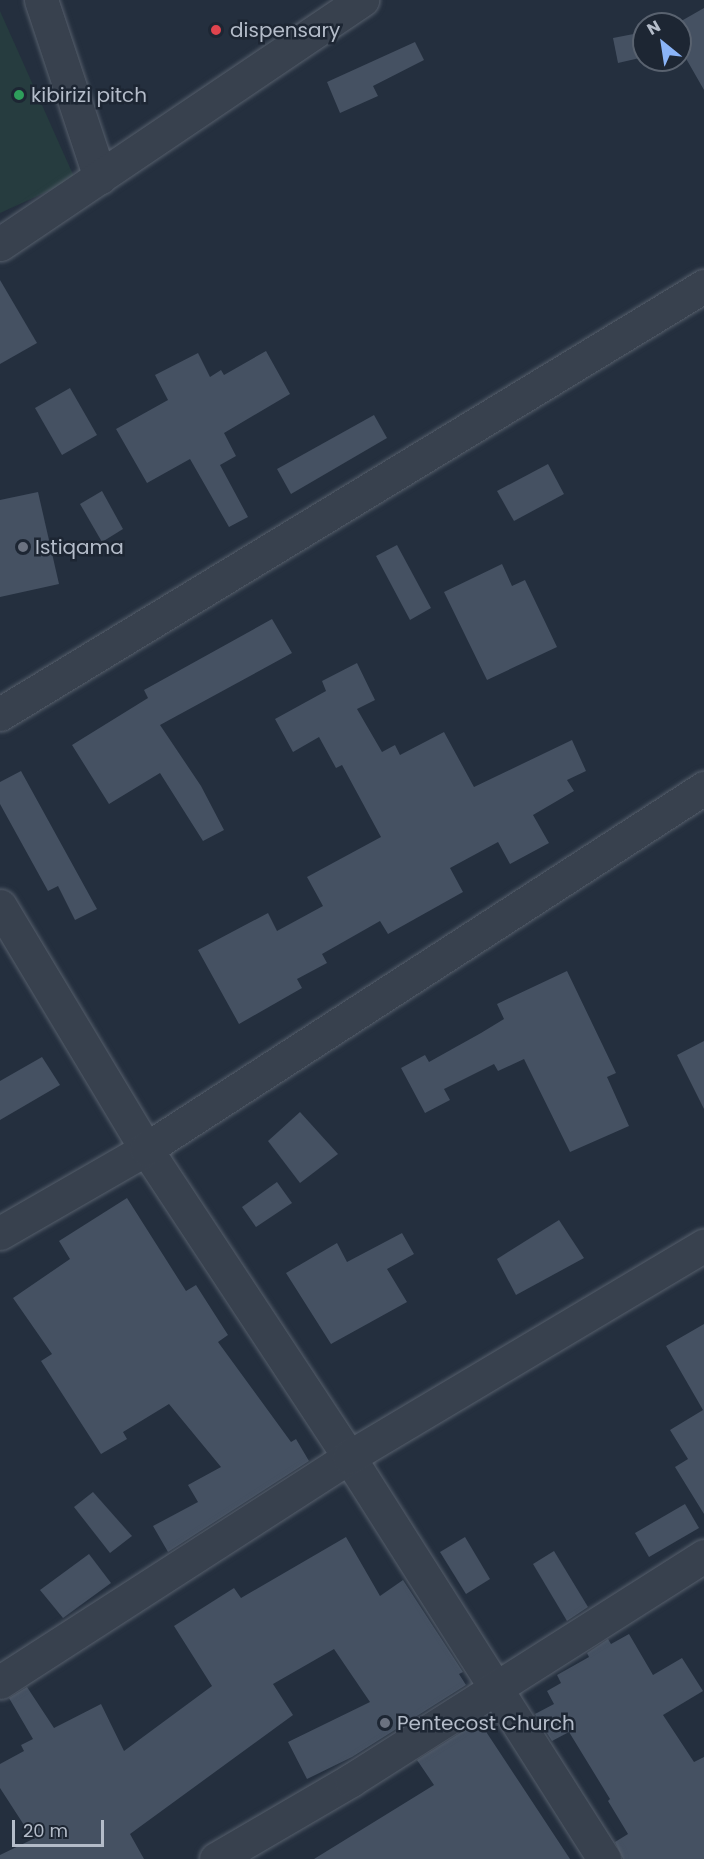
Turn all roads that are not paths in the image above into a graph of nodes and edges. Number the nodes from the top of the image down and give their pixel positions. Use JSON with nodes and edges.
{"nodes":[{"id":1,"x":41,"y":0,"type":"edge"},
{"id":2,"x":362,"y":0,"type":"edge"},
{"id":3,"x":100,"y":177,"type":"junction"},
{"id":4,"x":0,"y":244,"type":"edge"},
{"id":5,"x":704,"y":286,"type":"edge"},
{"id":6,"x":0,"y":714,"type":"edge"},
{"id":7,"x":704,"y":788,"type":"edge"},
{"id":8,"x":0,"y":906,"type":"edge"},
{"id":9,"x":146,"y":1149,"type":"junction"},
{"id":10,"x":0,"y":1233,"type":"edge"},
{"id":11,"x":704,"y":1245,"type":"edge"},
{"id":12,"x":349,"y":1457,"type":"junction"},
{"id":13,"x":704,"y":1556,"type":"edge"},
{"id":14,"x":0,"y":1682,"type":"edge"},
{"id":15,"x":495,"y":1688,"type":"junction"},
{"id":16,"x":216,"y":1859,"type":"edge"},
{"id":17,"x":604,"y":1859,"type":"edge"}],
"edges":[{"from":1,"to":3,"type":"street"},
{"from":2,"to":3,"type":"street"},
{"from":3,"to":4,"type":"street"},
{"from":5,"to":6,"type":"street"},
{"from":7,"to":9,"type":"street"},
{"from":8,"to":9,"type":"street"},
{"from":9,"to":10,"type":"street"},
{"from":9,"to":12,"type":"street"},
{"from":11,"to":12,"type":"street"},
{"from":12,"to":14,"type":"street"},
{"from":12,"to":15,"type":"street"},
{"from":13,"to":15,"type":"street"},
{"from":15,"to":16,"type":"street"},
{"from":15,"to":17,"type":"street"}]}
